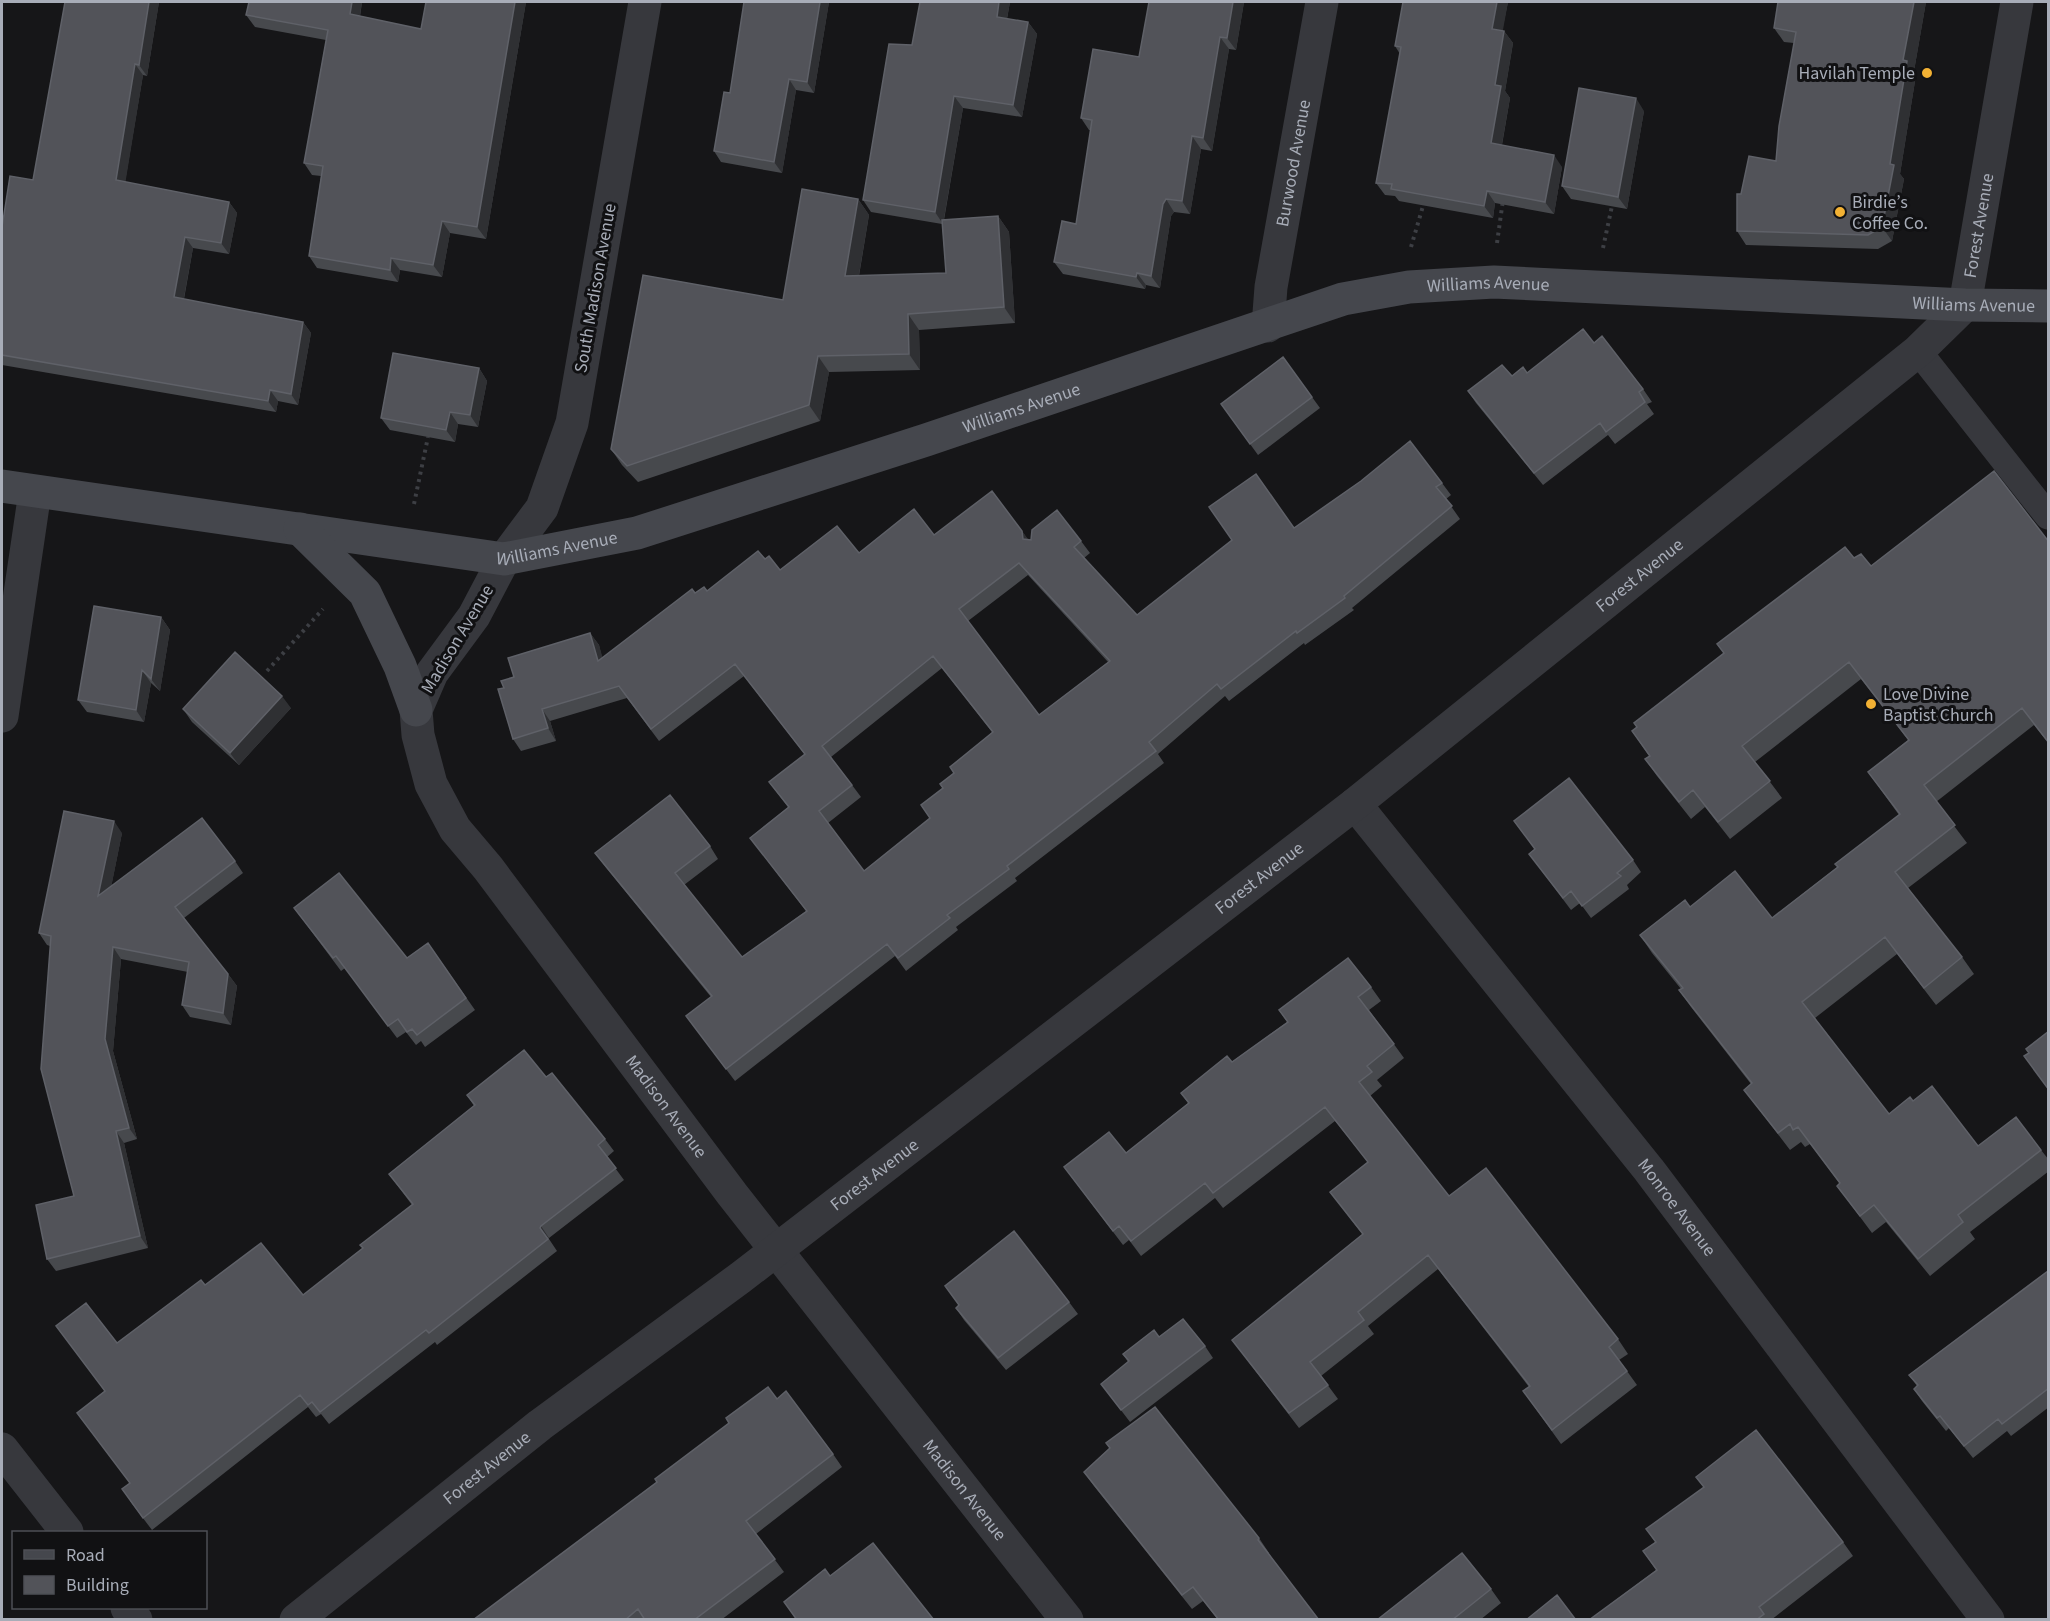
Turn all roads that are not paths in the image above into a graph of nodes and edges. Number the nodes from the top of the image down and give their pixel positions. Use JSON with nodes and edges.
{"nodes":[{"id":1,"x":645,"y":2,"type":"edge"},
{"id":2,"x":1322,"y":2,"type":"edge"},
{"id":3,"x":2017,"y":2,"type":"edge"},
{"id":4,"x":1965,"y":305,"type":"junction"},
{"id":5,"x":2049,"y":306,"type":"edge"},
{"id":6,"x":1268,"y":326,"type":"junction"},
{"id":7,"x":1918,"y":351,"type":"junction"},
{"id":8,"x":2,"y":486,"type":"edge"},
{"id":9,"x":35,"y":492,"type":"junction"},
{"id":10,"x":2049,"y":516,"type":"edge"},
{"id":11,"x":300,"y":529,"type":"junction"},
{"id":12,"x":504,"y":559,"type":"junction"},
{"id":13,"x":416,"y":710,"type":"junction"},
{"id":14,"x":2,"y":716,"type":"edge"},
{"id":15,"x":1355,"y":804,"type":"junction"},
{"id":16,"x":777,"y":1249,"type":"junction"},
{"id":17,"x":2,"y":1449,"type":"edge"},
{"id":18,"x":65,"y":1531,"type":"edge"},
{"id":19,"x":296,"y":1620,"type":"edge"},
{"id":20,"x":1067,"y":1620,"type":"edge"},
{"id":21,"x":1988,"y":1620,"type":"edge"}],
"edges":[{"from":1,"to":12,"type":"street","name":"South Madison Avenue"},
{"from":2,"to":6,"type":"street","name":"Burwood Avenue"},
{"from":3,"to":4,"type":"street","name":"Forest Avenue"},
{"from":4,"to":5,"type":"street","name":"Williams Avenue"},
{"from":4,"to":6,"type":"street","name":"Williams Avenue"},
{"from":4,"to":7,"type":"street","name":"Forest Avenue"},
{"from":6,"to":12,"type":"street","name":"Williams Avenue"},
{"from":7,"to":10,"type":"lane"},
{"from":7,"to":15,"type":"street","name":"Forest Avenue"},
{"from":8,"to":9,"type":"street","name":"Williams Avenue"},
{"from":9,"to":11,"type":"street","name":"Williams Avenue"},
{"from":9,"to":14,"type":"street"},
{"from":11,"to":12,"type":"street","name":"Williams Avenue"},
{"from":11,"to":13,"type":"street"},
{"from":12,"to":13,"type":"street","name":"Madison Avenue"},
{"from":13,"to":16,"type":"street","name":"Madison Avenue"},
{"from":15,"to":16,"type":"street","name":"Forest Avenue"},
{"from":15,"to":21,"type":"street","name":"Monroe Avenue"},
{"from":16,"to":19,"type":"street","name":"Forest Avenue"},
{"from":16,"to":20,"type":"street","name":"Madison Avenue"},
{"from":17,"to":18,"type":"street"}]}
